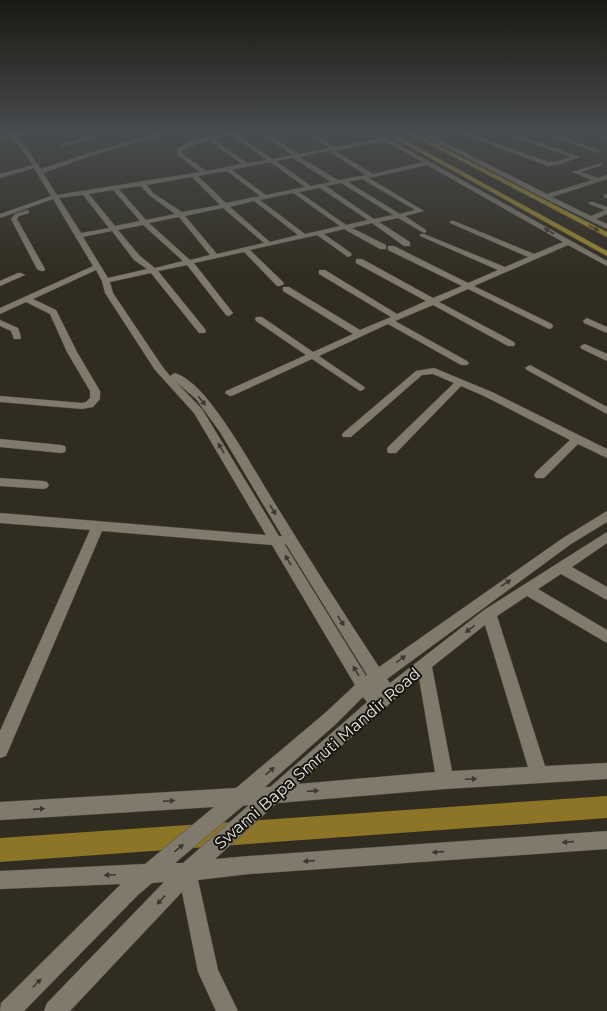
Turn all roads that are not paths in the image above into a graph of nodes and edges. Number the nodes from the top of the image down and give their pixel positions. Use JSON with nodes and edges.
{"nodes":[{"id":1,"x":44,"y":180,"type":"edge"},
{"id":2,"x":164,"y":180,"type":"edge"},
{"id":3,"x":198,"y":180,"type":"edge"},
{"id":4,"x":243,"y":180,"type":"edge"},
{"id":5,"x":299,"y":180,"type":"edge"},
{"id":6,"x":336,"y":180,"type":"edge"},
{"id":7,"x":348,"y":180,"type":"edge"},
{"id":8,"x":368,"y":180,"type":"edge"},
{"id":9,"x":459,"y":180,"type":"edge"},
{"id":10,"x":469,"y":180,"type":"edge"},
{"id":11,"x":500,"y":180,"type":"edge"},
{"id":12,"x":515,"y":180,"type":"edge"},
{"id":13,"x":598,"y":180,"type":"edge"},
{"id":14,"x":339,"y":182,"type":"junction"},
{"id":15,"x":143,"y":184,"type":"junction"},
{"id":16,"x":320,"y":186,"type":"junction"},
{"id":17,"x":115,"y":188,"type":"junction"},
{"id":18,"x":310,"y":188,"type":"junction"},
{"id":19,"x":294,"y":191,"type":"junction"},
{"id":20,"x":85,"y":193,"type":"junction"},
{"id":21,"x":546,"y":196,"type":"junction"},
{"id":22,"x":265,"y":197,"type":"junction"},
{"id":23,"x":254,"y":199,"type":"junction"},
{"id":24,"x":56,"y":200,"type":"junction"},
{"id":25,"x":591,"y":203,"type":"dead end"},
{"id":26,"x":224,"y":205,"type":"junction"},
{"id":27,"x":607,"y":209,"type":"edge"},
{"id":28,"x":607,"y":212,"type":"edge"},
{"id":29,"x":180,"y":214,"type":"junction"},
{"id":30,"x":0,"y":216,"type":"edge"},
{"id":31,"x":398,"y":216,"type":"junction"},
{"id":32,"x":590,"y":219,"type":"junction"},
{"id":33,"x":374,"y":221,"type":"junction"},
{"id":34,"x":144,"y":222,"type":"junction"},
{"id":35,"x":452,"y":222,"type":"dead end"},
{"id":36,"x":345,"y":227,"type":"junction"},
{"id":37,"x":607,"y":227,"type":"edge"},
{"id":38,"x":113,"y":228,"type":"junction"},
{"id":39,"x":318,"y":233,"type":"junction"},
{"id":40,"x":607,"y":235,"type":"edge"},
{"id":41,"x":78,"y":236,"type":"junction"},
{"id":42,"x":304,"y":236,"type":"junction"},
{"id":43,"x":607,"y":240,"type":"edge"},
{"id":44,"x":569,"y":242,"type":"junction"},
{"id":45,"x":269,"y":244,"type":"junction"},
{"id":46,"x":407,"y":244,"type":"dead end"},
{"id":47,"x":591,"y":245,"type":"junction"},
{"id":48,"x":245,"y":249,"type":"junction"},
{"id":49,"x":607,"y":254,"type":"edge"},
{"id":50,"x":348,"y":255,"type":"dead end"},
{"id":51,"x":216,"y":256,"type":"junction"},
{"id":52,"x":534,"y":257,"type":"junction"},
{"id":53,"x":360,"y":261,"type":"dead end"},
{"id":54,"x":188,"y":262,"type":"junction"},
{"id":55,"x":607,"y":264,"type":"edge"},
{"id":56,"x":97,"y":267,"type":"junction"},
{"id":57,"x":41,"y":270,"type":"dead end"},
{"id":58,"x":153,"y":270,"type":"junction"},
{"id":59,"x":505,"y":270,"type":"junction"},
{"id":60,"x":322,"y":272,"type":"dead end"},
{"id":61,"x":21,"y":275,"type":"dead end"},
{"id":62,"x":0,"y":284,"type":"edge"},
{"id":63,"x":106,"y":284,"type":"junction"},
{"id":64,"x":469,"y":286,"type":"junction"},
{"id":65,"x":26,"y":299,"type":"junction"},
{"id":66,"x":432,"y":301,"type":"junction"},
{"id":67,"x":0,"y":311,"type":"edge"},
{"id":68,"x":229,"y":313,"type":"dead end"},
{"id":69,"x":258,"y":319,"type":"dead end"},
{"id":70,"x":393,"y":319,"type":"junction"},
{"id":71,"x":587,"y":321,"type":"dead end"},
{"id":72,"x":0,"y":323,"type":"edge"},
{"id":73,"x":549,"y":326,"type":"dead end"},
{"id":74,"x":607,"y":330,"type":"edge"},
{"id":75,"x":202,"y":331,"type":"dead end"},
{"id":76,"x":360,"y":334,"type":"junction"},
{"id":77,"x":17,"y":337,"type":"dead end"},
{"id":78,"x":511,"y":344,"type":"dead end"},
{"id":79,"x":585,"y":347,"type":"dead end"},
{"id":80,"x":311,"y":356,"type":"junction"},
{"id":81,"x":607,"y":358,"type":"edge"},
{"id":82,"x":464,"y":363,"type":"dead end"},
{"id":83,"x":530,"y":368,"type":"dead end"},
{"id":84,"x":175,"y":381,"type":"junction"},
{"id":85,"x":460,"y":382,"type":"junction"},
{"id":86,"x":360,"y":388,"type":"dead end"},
{"id":87,"x":230,"y":393,"type":"dead end"},
{"id":88,"x":0,"y":399,"type":"edge"},
{"id":89,"x":607,"y":412,"type":"edge"},
{"id":90,"x":348,"y":435,"type":"dead end"},
{"id":91,"x":577,"y":439,"type":"junction"},
{"id":92,"x":0,"y":443,"type":"edge"},
{"id":93,"x":62,"y":449,"type":"dead end"},
{"id":94,"x":392,"y":450,"type":"dead end"},
{"id":95,"x":607,"y":454,"type":"edge"},
{"id":96,"x":540,"y":476,"type":"dead end"},
{"id":97,"x":0,"y":482,"type":"edge"},
{"id":98,"x":43,"y":485,"type":"dead end"},
{"id":99,"x":607,"y":516,"type":"edge"},
{"id":100,"x":0,"y":518,"type":"edge"},
{"id":101,"x":98,"y":525,"type":"junction"},
{"id":102,"x":607,"y":537,"type":"edge"},
{"id":103,"x":291,"y":540,"type":"junction"},
{"id":104,"x":278,"y":542,"type":"junction"},
{"id":105,"x":561,"y":567,"type":"junction"},
{"id":106,"x":528,"y":590,"type":"junction"},
{"id":107,"x":607,"y":594,"type":"edge"},
{"id":108,"x":489,"y":614,"type":"junction"},
{"id":109,"x":607,"y":637,"type":"edge"},
{"id":110,"x":424,"y":664,"type":"junction"},
{"id":111,"x":377,"y":677,"type":"junction"},
{"id":112,"x":364,"y":686,"type":"junction"},
{"id":113,"x":383,"y":699,"type":"junction"},
{"id":114,"x":0,"y":750,"type":"edge"},
{"id":115,"x":607,"y":771,"type":"edge"},
{"id":116,"x":539,"y":775,"type":"junction"},
{"id":117,"x":445,"y":780,"type":"junction"},
{"id":118,"x":274,"y":794,"type":"junction"},
{"id":119,"x":241,"y":797,"type":"junction"},
{"id":120,"x":0,"y":812,"type":"edge"},
{"id":121,"x":607,"y":840,"type":"edge"},
{"id":122,"x":188,"y":872,"type":"junction"},
{"id":123,"x":149,"y":873,"type":"junction"},
{"id":124,"x":0,"y":880,"type":"edge"},
{"id":125,"x":9,"y":1011,"type":"edge"},
{"id":126,"x":55,"y":1011,"type":"edge"},
{"id":127,"x":227,"y":1011,"type":"edge"}],
"edges":[{"from":1,"to":24,"type":"street"},
{"from":2,"to":15,"type":"street"},
{"from":3,"to":26,"type":"street"},
{"from":4,"to":22,"type":"street"},
{"from":5,"to":18,"type":"street"},
{"from":6,"to":14,"type":"street"},
{"from":7,"to":14,"type":"street"},
{"from":8,"to":31,"type":"street"},
{"from":44,"to":9,"type":"street","one_way":true},
{"from":10,"to":47,"type":"main road"},
{"from":11,"to":40,"type":"main road","one_way":true},
{"from":12,"to":21,"type":"street"},
{"from":13,"to":21,"type":"street"},
{"from":14,"to":16,"type":"street"},
{"from":14,"to":31,"type":"street"},
{"from":15,"to":17,"type":"street"},
{"from":15,"to":29,"type":"street"},
{"from":16,"to":18,"type":"street"},
{"from":16,"to":33,"type":"street"},
{"from":17,"to":20,"type":"street"},
{"from":17,"to":34,"type":"street"},
{"from":18,"to":19,"type":"street"},
{"from":19,"to":22,"type":"street"},
{"from":19,"to":36,"type":"street"},
{"from":20,"to":24,"type":"street"},
{"from":20,"to":38,"type":"street"},
{"from":21,"to":32,"type":"street"},
{"from":22,"to":23,"type":"street"},
{"from":23,"to":26,"type":"street"},
{"from":23,"to":42,"type":"street"},
{"from":24,"to":30,"type":"street"},
{"from":24,"to":41,"type":"street"},
{"from":24,"to":57,"type":"street"},
{"from":25,"to":27,"type":"street"},
{"from":26,"to":29,"type":"street"},
{"from":26,"to":45,"type":"street"},
{"from":28,"to":32,"type":"street"},
{"from":29,"to":34,"type":"street"},
{"from":29,"to":51,"type":"street"},
{"from":31,"to":33,"type":"street"},
{"from":31,"to":59,"type":"street"},
{"from":32,"to":37,"type":"street"},
{"from":33,"to":36,"type":"street"},
{"from":33,"to":46,"type":"street"},
{"from":34,"to":38,"type":"street"},
{"from":34,"to":54,"type":"street"},
{"from":35,"to":52,"type":"street"},
{"from":36,"to":39,"type":"street"},
{"from":36,"to":64,"type":"street"},
{"from":38,"to":41,"type":"street"},
{"from":38,"to":58,"type":"street"},
{"from":39,"to":42,"type":"street"},
{"from":39,"to":50,"type":"street"},
{"from":41,"to":56,"type":"street"},
{"from":42,"to":45,"type":"street"},
{"from":43,"to":47,"type":"main road"},
{"from":44,"to":52,"type":"street"},
{"from":44,"to":55,"type":"street"},
{"from":45,"to":48,"type":"street"},
{"from":47,"to":49,"type":"main road"},
{"from":48,"to":51,"type":"street"},
{"from":48,"to":76,"type":"street"},
{"from":51,"to":54,"type":"street"},
{"from":52,"to":59,"type":"street"},
{"from":53,"to":66,"type":"street"},
{"from":54,"to":58,"type":"street"},
{"from":54,"to":68,"type":"street"},
{"from":56,"to":63,"type":"street"},
{"from":56,"to":65,"type":"street"},
{"from":58,"to":63,"type":"street"},
{"from":58,"to":75,"type":"street"},
{"from":59,"to":64,"type":"street"},
{"from":60,"to":70,"type":"street"},
{"from":61,"to":62,"type":"street"},
{"from":63,"to":84,"type":"street"},
{"from":64,"to":66,"type":"street"},
{"from":64,"to":73,"type":"street"},
{"from":65,"to":67,"type":"street"},
{"from":65,"to":88,"type":"street"},
{"from":66,"to":70,"type":"street"},
{"from":66,"to":78,"type":"street"},
{"from":69,"to":80,"type":"street"},
{"from":70,"to":76,"type":"street"},
{"from":70,"to":82,"type":"street"},
{"from":71,"to":74,"type":"street"},
{"from":72,"to":77,"type":"street"},
{"from":76,"to":80,"type":"street"},
{"from":79,"to":81,"type":"street"},
{"from":80,"to":86,"type":"street"},
{"from":80,"to":87,"type":"street"},
{"from":83,"to":89,"type":"street"},
{"from":84,"to":103,"type":"street","one_way":true},
{"from":104,"to":84,"type":"street","one_way":true},
{"from":85,"to":90,"type":"street"},
{"from":85,"to":91,"type":"street"},
{"from":85,"to":94,"type":"street"},
{"from":91,"to":95,"type":"street"},
{"from":91,"to":96,"type":"street"},
{"from":92,"to":93,"type":"street"},
{"from":97,"to":98,"type":"street"},
{"from":111,"to":99,"type":"street","one_way":true},
{"from":100,"to":101,"type":"street"},
{"from":101,"to":104,"type":"street"},
{"from":101,"to":114,"type":"street"},
{"from":102,"to":105,"type":"street","name":"Swami Bapa Smruti Mandir Road"},
{"from":103,"to":104,"type":"street"},
{"from":103,"to":111,"type":"street","one_way":true},
{"from":112,"to":104,"type":"street","one_way":true},
{"from":105,"to":106,"type":"street","name":"Swami Bapa Smruti Mandir Road"},
{"from":105,"to":107,"type":"street"},
{"from":106,"to":108,"type":"street","name":"Swami Bapa Smruti Mandir Road"},
{"from":106,"to":109,"type":"street"},
{"from":108,"to":110,"type":"street","name":"Swami Bapa Smruti Mandir Road","one_way":true},
{"from":108,"to":116,"type":"street"},
{"from":110,"to":113,"type":"street","name":"Swami Bapa Smruti Mandir Road"},
{"from":110,"to":117,"type":"street"},
{"from":111,"to":112,"type":"street"},
{"from":111,"to":113,"type":"street"},
{"from":112,"to":113,"type":"street"},
{"from":119,"to":112,"type":"street","one_way":true},
{"from":113,"to":118,"type":"street","name":"Swami Bapa Smruti Mandir Road"},
{"from":115,"to":116,"type":"street"},
{"from":117,"to":116,"type":"street","one_way":true},
{"from":118,"to":117,"type":"street","one_way":true},
{"from":118,"to":119,"type":"street"},
{"from":118,"to":122,"type":"street","name":"Swami Bapa Smruti Mandir Road"},
{"from":120,"to":119,"type":"street","one_way":true},
{"from":123,"to":119,"type":"street","one_way":true},
{"from":121,"to":122,"type":"street","one_way":true},
{"from":122,"to":123,"type":"street"},
{"from":122,"to":126,"type":"street","name":"Swami Bapa Smruti Mandir Road","one_way":true},
{"from":122,"to":127,"type":"street"},
{"from":123,"to":124,"type":"street","one_way":true},
{"from":125,"to":123,"type":"street","one_way":true}]}
